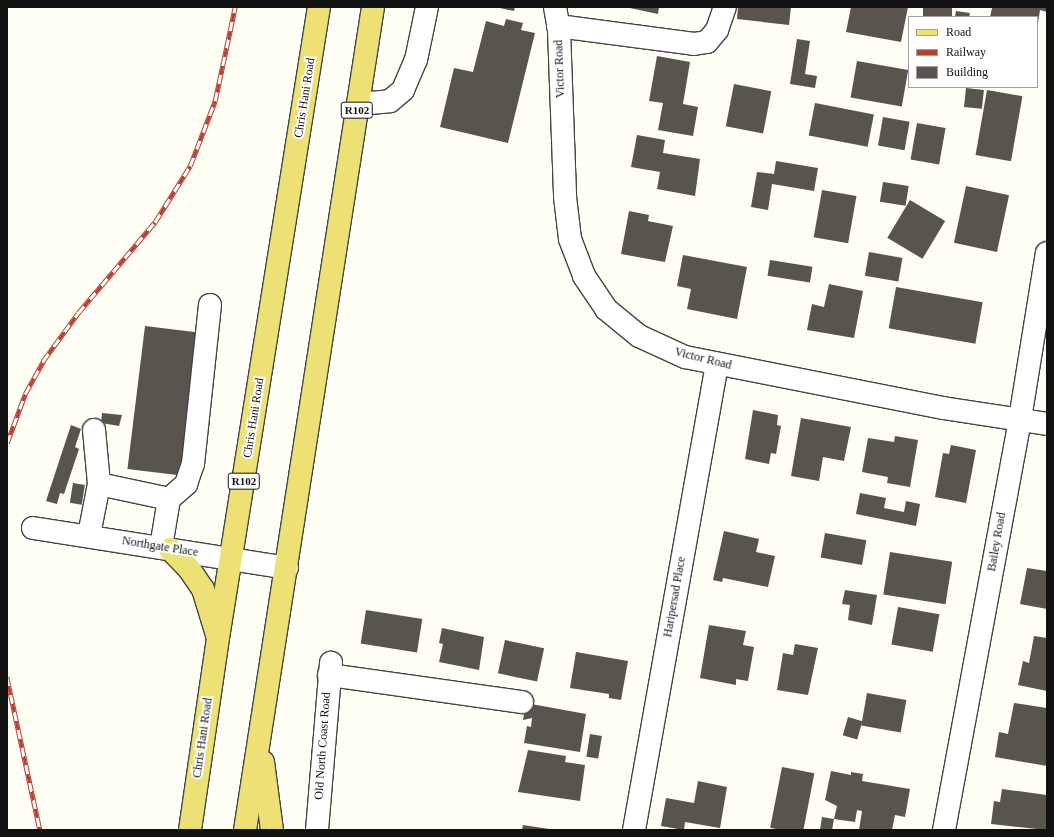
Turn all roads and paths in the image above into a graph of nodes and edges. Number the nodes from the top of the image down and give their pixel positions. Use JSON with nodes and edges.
{"nodes":[{"id":1,"x":319,"y":7,"type":"edge"},
{"id":2,"x":373,"y":7,"type":"edge"},
{"id":3,"x":427,"y":7,"type":"edge"},
{"id":4,"x":725,"y":7,"type":"edge"},
{"id":5,"x":557,"y":16,"type":"edge"},
{"id":6,"x":358,"y":104,"type":"junction"},
{"id":7,"x":1047,"y":253,"type":"edge"},
{"id":8,"x":210,"y":305,"type":"dead end"},
{"id":9,"x":717,"y":364,"type":"junction"},
{"id":10,"x":1020,"y":419,"type":"junction"},
{"id":11,"x":1047,"y":424,"type":"edge"},
{"id":12,"x":94,"y":430,"type":"dead end"},
{"id":13,"x":99,"y":484,"type":"junction"},
{"id":14,"x":169,"y":499,"type":"junction"},
{"id":15,"x":33,"y":528,"type":"dead end"},
{"id":16,"x":89,"y":535,"type":"junction"},
{"id":17,"x":165,"y":548,"type":"junction"},
{"id":18,"x":231,"y":559,"type":"junction"},
{"id":19,"x":287,"y":568,"type":"junction"},
{"id":20,"x":218,"y":638,"type":"junction"},
{"id":21,"x":522,"y":702,"type":"dead end"},
{"id":22,"x":259,"y":735,"type":"junction"},
{"id":23,"x":190,"y":830,"type":"edge"},
{"id":24,"x":245,"y":830,"type":"edge"},
{"id":25,"x":272,"y":830,"type":"edge"},
{"id":26,"x":317,"y":830,"type":"edge"},
{"id":27,"x":634,"y":830,"type":"edge"},
{"id":28,"x":944,"y":830,"type":"edge"}],
"edges":[{"from":1,"to":18,"type":"main road","name":"Chris Hani Road","number":"R102"},
{"from":2,"to":6,"type":"main road","number":"R102"},
{"from":3,"to":6,"type":"street"},
{"from":4,"to":5,"type":"street"},
{"from":5,"to":9,"type":"street","name":"Victor Road"},
{"from":6,"to":19,"type":"main road","number":"R102"},
{"from":7,"to":10,"type":"street","name":"Bailey Road"},
{"from":8,"to":14,"type":"street"},
{"from":9,"to":10,"type":"street","name":"Victor Road"},
{"from":9,"to":27,"type":"street","name":"Haripersad Place"},
{"from":10,"to":11,"type":"street","name":"Victor Road"},
{"from":10,"to":28,"type":"street","name":"Bailey Road"},
{"from":12,"to":13,"type":"street"},
{"from":13,"to":14,"type":"street"},
{"from":13,"to":16,"type":"street"},
{"from":14,"to":17,"type":"street"},
{"from":15,"to":16,"type":"street","name":"Northgate Place"},
{"from":16,"to":17,"type":"street","name":"Northgate Place"},
{"from":17,"to":18,"type":"street","name":"Northgate Place"},
{"from":17,"to":20,"type":"main road"},
{"from":18,"to":19,"type":"street","name":"Northgate Place"},
{"from":18,"to":20,"type":"main road","name":"Chris Hani Road","number":"R102"},
{"from":19,"to":22,"type":"main road","number":"R102"},
{"from":20,"to":23,"type":"main road","name":"Chris Hani Road","number":"R102"},
{"from":21,"to":26,"type":"street","name":"Old North Coast Road"},
{"from":22,"to":24,"type":"main road","number":"R102"},
{"from":22,"to":25,"type":"main road"}]}
